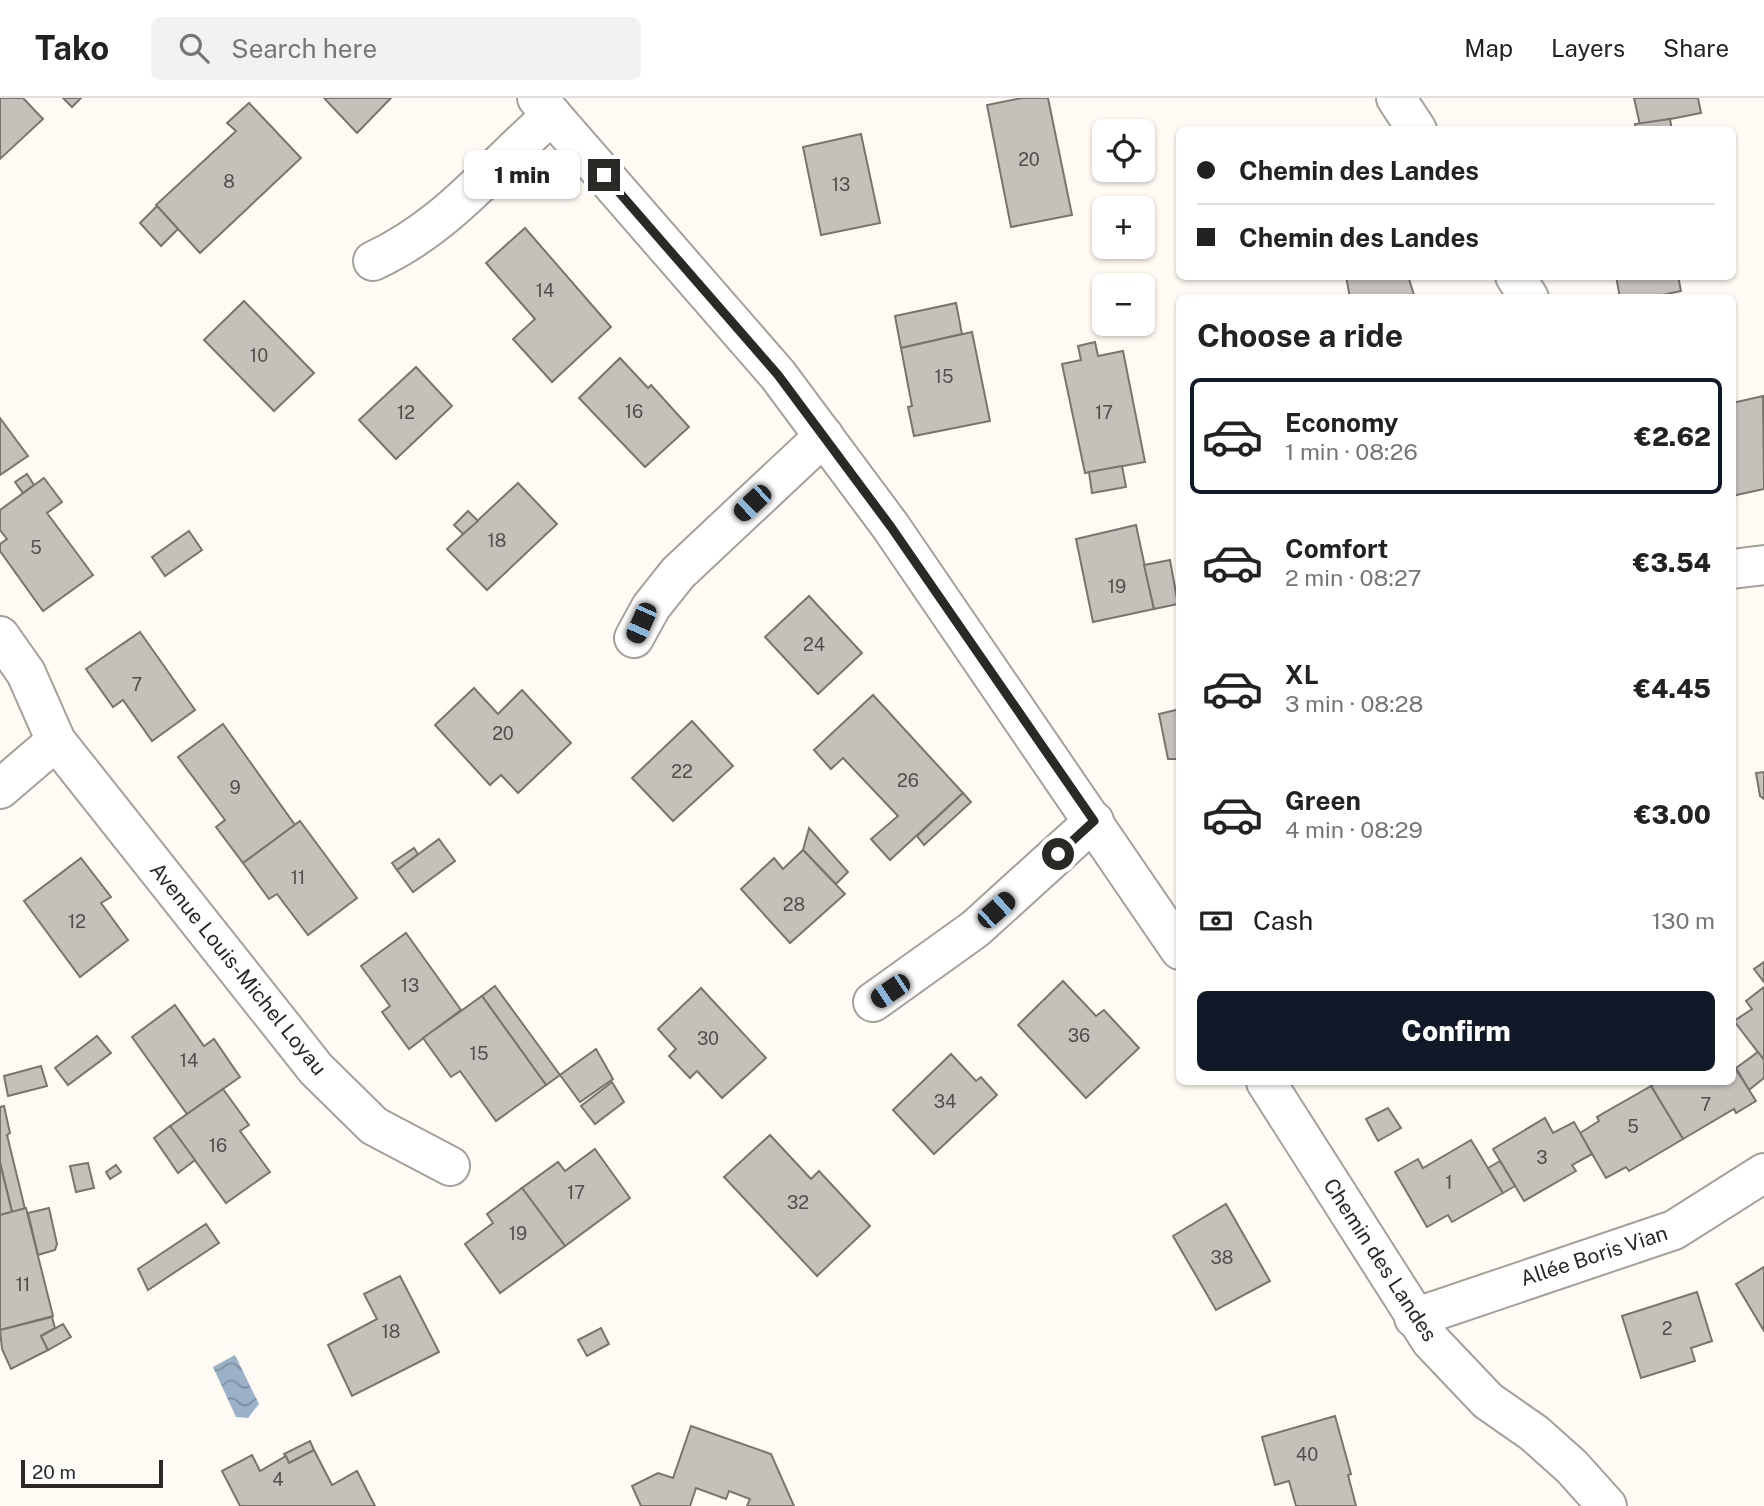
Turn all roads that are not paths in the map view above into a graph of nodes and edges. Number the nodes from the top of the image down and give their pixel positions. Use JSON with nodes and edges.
{"nodes":[{"id":1,"x":1396,"y":98,"type":"edge"},
{"id":2,"x":545,"y":107,"type":"edge"},
{"id":3,"x":1414,"y":126,"type":"edge"},
{"id":4,"x":373,"y":261,"type":"dead end"},
{"id":5,"x":824,"y":436,"type":"junction"},
{"id":6,"x":1764,"y":565,"type":"edge"},
{"id":7,"x":1736,"y":568,"type":"edge"},
{"id":8,"x":0,"y":636,"type":"edge"},
{"id":9,"x":634,"y":638,"type":"dead end"},
{"id":10,"x":56,"y":741,"type":"junction"},
{"id":11,"x":0,"y":789,"type":"edge"},
{"id":12,"x":1094,"y":821,"type":"junction"},
{"id":13,"x":1176,"y":944,"type":"edge"},
{"id":14,"x":873,"y":1002,"type":"dead end"},
{"id":15,"x":1268,"y":1085,"type":"edge"},
{"id":16,"x":450,"y":1166,"type":"dead end"},
{"id":17,"x":1764,"y":1173,"type":"edge"},
{"id":18,"x":1414,"y":1318,"type":"junction"},
{"id":19,"x":1607,"y":1506,"type":"edge"}],
"edges":[{"from":1,"to":3,"type":"street"},
{"from":2,"to":4,"type":"street"},
{"from":2,"to":5,"type":"street"},
{"from":5,"to":9,"type":"street"},
{"from":5,"to":12,"type":"street"},
{"from":6,"to":7,"type":"street"},
{"from":8,"to":10,"type":"street","name":"Avenue Louis-Michel Loyau"},
{"from":10,"to":11,"type":"street"},
{"from":10,"to":16,"type":"street","name":"Avenue Louis-Michel Loyau"},
{"from":12,"to":13,"type":"street"},
{"from":12,"to":14,"type":"street"},
{"from":15,"to":18,"type":"street","name":"Chemin des Landes"},
{"from":17,"to":18,"type":"street","name":"Allée Boris Vian"},
{"from":18,"to":19,"type":"street","name":"Chemin des Landes"}]}
